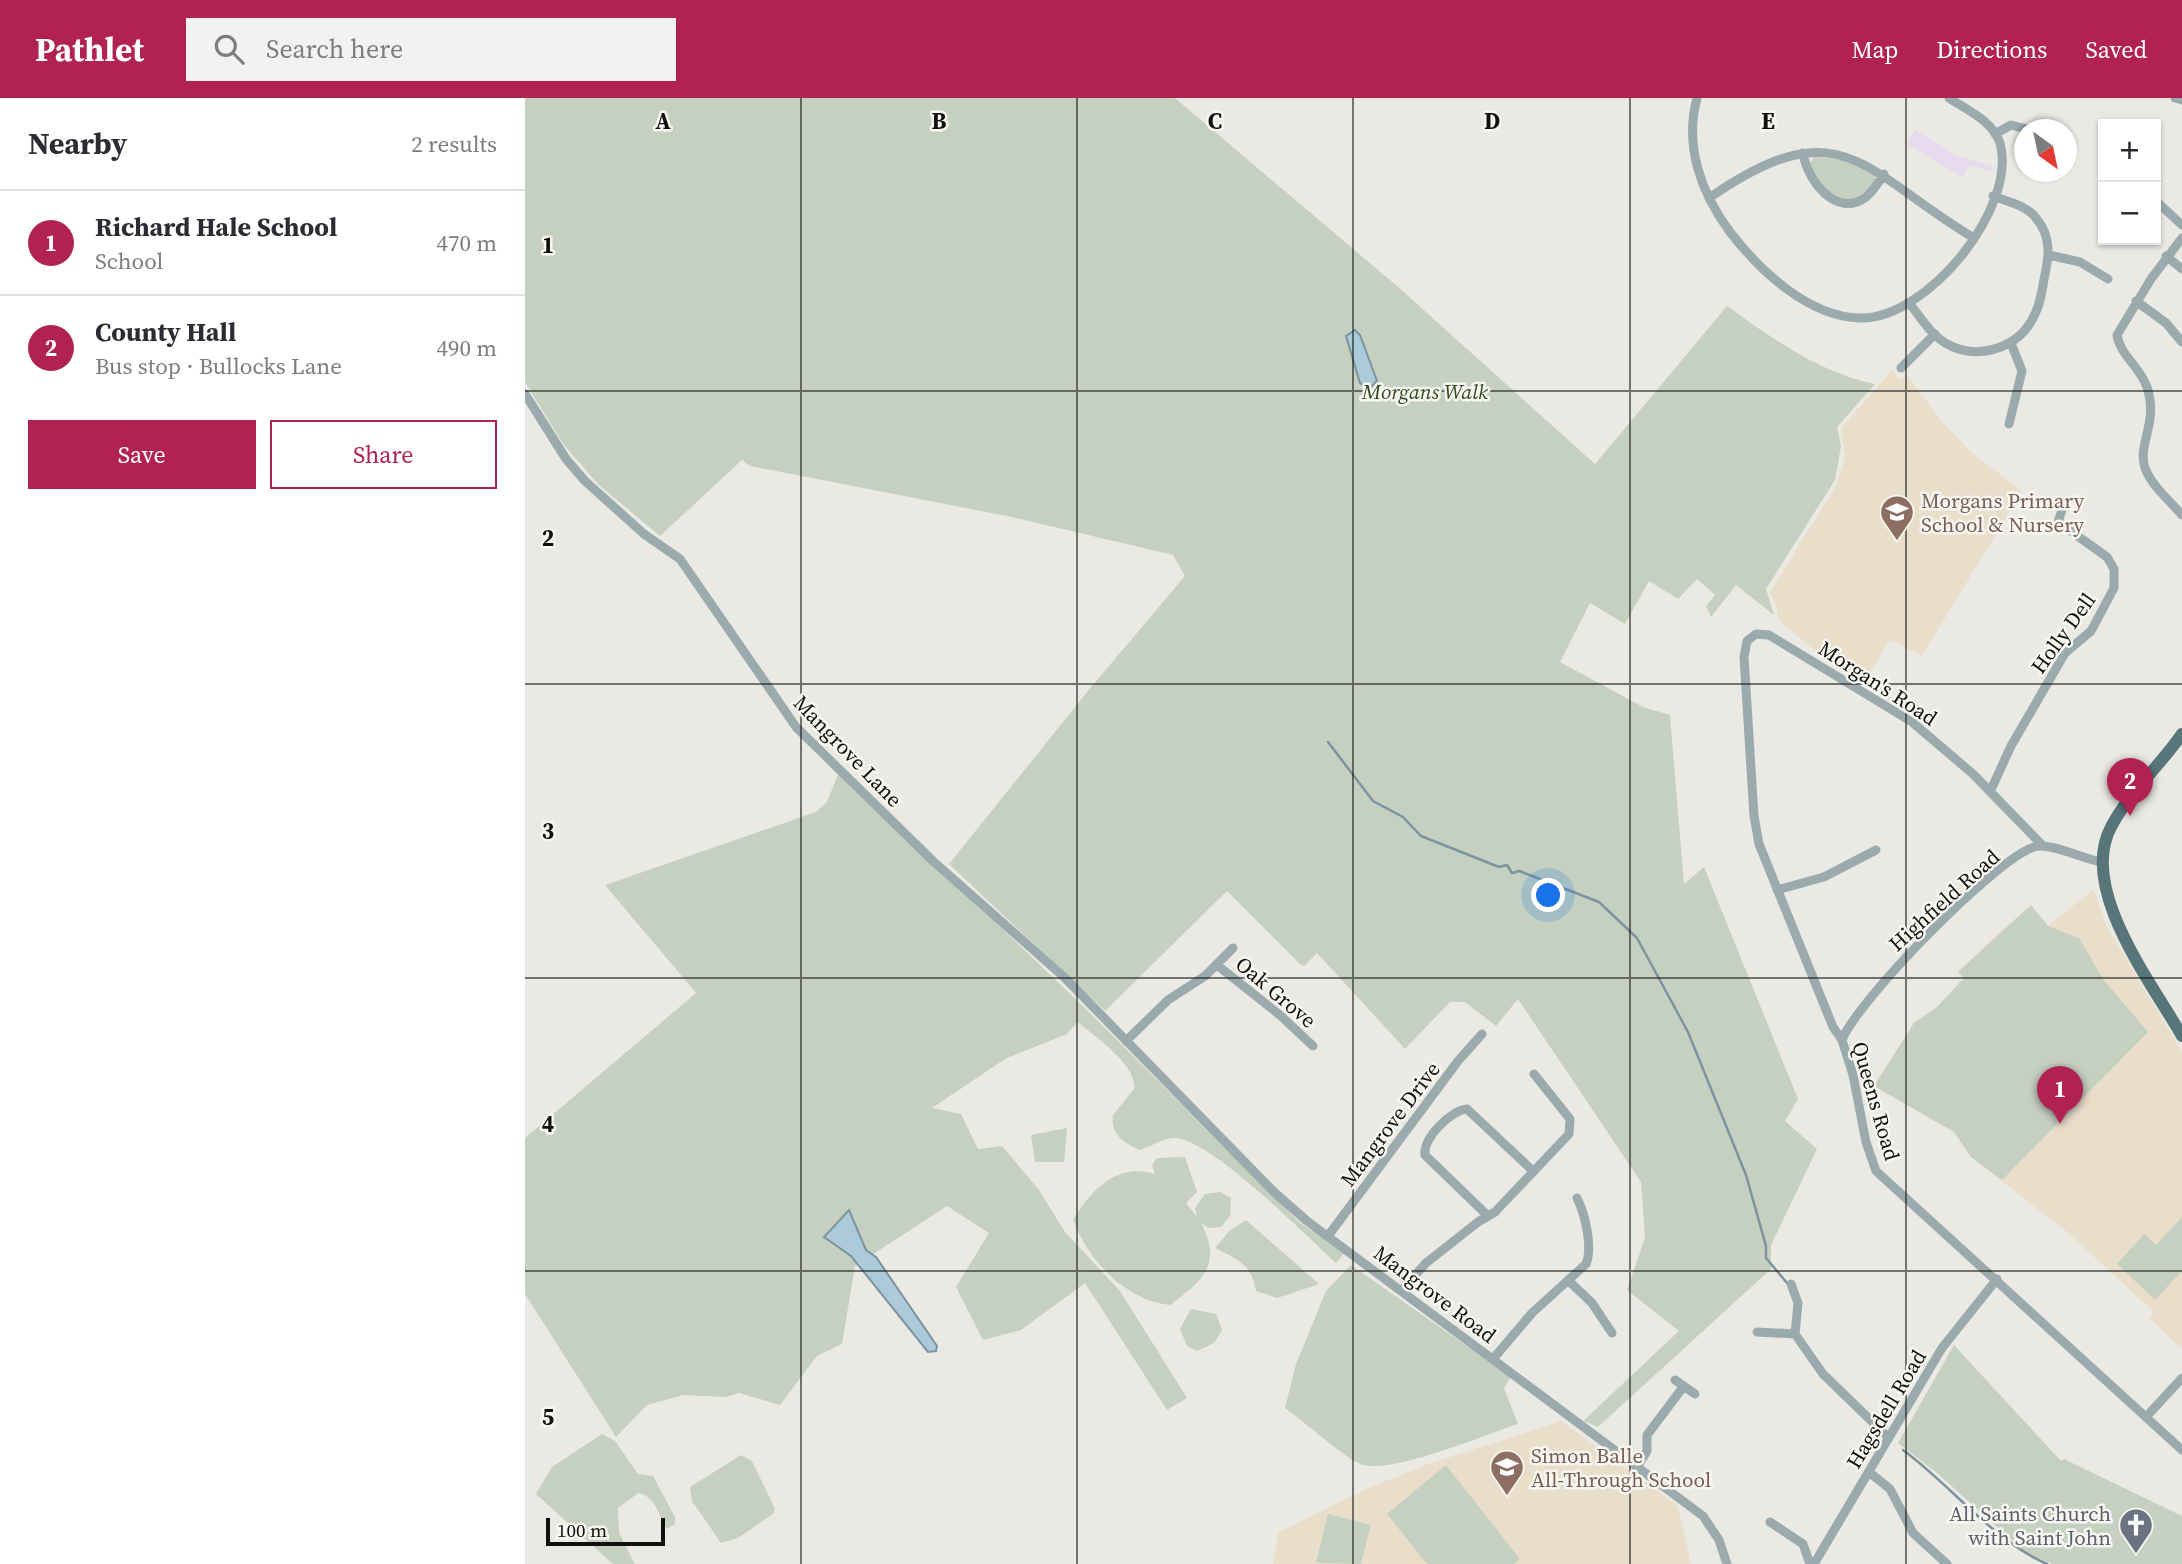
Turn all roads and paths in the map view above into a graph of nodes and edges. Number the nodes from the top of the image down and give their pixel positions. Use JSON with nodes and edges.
{"nodes":[{"id":1,"x":1697,"y":98,"type":"edge"},
{"id":2,"x":1949,"y":98,"type":"edge"},
{"id":3,"x":2175,"y":98,"type":"edge"},
{"id":4,"x":2182,"y":100,"type":"edge"},
{"id":5,"x":2014,"y":126,"type":"edge"},
{"id":6,"x":1995,"y":134,"type":"junction"},
{"id":7,"x":1803,"y":153,"type":"junction"},
{"id":8,"x":1884,"y":174,"type":"junction"},
{"id":9,"x":1993,"y":197,"type":"junction"},
{"id":10,"x":1709,"y":198,"type":"junction"},
{"id":11,"x":2161,"y":206,"type":"edge"},
{"id":12,"x":2182,"y":225,"type":"edge"},
{"id":13,"x":1974,"y":238,"type":"junction"},
{"id":14,"x":2182,"y":238,"type":"edge"},
{"id":15,"x":2049,"y":255,"type":"junction"},
{"id":16,"x":2166,"y":256,"type":"junction"},
{"id":17,"x":2182,"y":269,"type":"edge"},
{"id":18,"x":2108,"y":279,"type":"dead end"},
{"id":19,"x":2136,"y":301,"type":"junction"},
{"id":20,"x":1910,"y":304,"type":"junction"},
{"id":21,"x":1935,"y":334,"type":"junction"},
{"id":22,"x":2182,"y":342,"type":"edge"},
{"id":23,"x":2011,"y":343,"type":"junction"},
{"id":24,"x":1901,"y":368,"type":"dead end"},
{"id":25,"x":525,"y":394,"type":"edge"},
{"id":26,"x":2009,"y":424,"type":"dead end"},
{"id":27,"x":2062,"y":510,"type":"dead end"},
{"id":28,"x":2182,"y":516,"type":"edge"},
{"id":29,"x":1744,"y":645,"type":"joint"},
{"id":30,"x":2182,"y":734,"type":"edge"},
{"id":31,"x":1990,"y":792,"type":"junction"},
{"id":32,"x":2043,"y":846,"type":"junction"},
{"id":33,"x":1876,"y":850,"type":"dead end"},
{"id":34,"x":2102,"y":862,"type":"junction"},
{"id":35,"x":1777,"y":890,"type":"junction"},
{"id":36,"x":1233,"y":948,"type":"dead end"},
{"id":37,"x":1217,"y":965,"type":"junction"},
{"id":38,"x":1482,"y":1034,"type":"dead end"},
{"id":39,"x":2182,"y":1036,"type":"edge"},
{"id":40,"x":1842,"y":1040,"type":"junction"},
{"id":41,"x":1126,"y":1041,"type":"junction"},
{"id":42,"x":1313,"y":1046,"type":"dead end"},
{"id":43,"x":1534,"y":1074,"type":"dead end"},
{"id":44,"x":1533,"y":1171,"type":"junction"},
{"id":45,"x":1577,"y":1198,"type":"dead end"},
{"id":46,"x":1487,"y":1216,"type":"junction"},
{"id":47,"x":1328,"y":1236,"type":"junction"},
{"id":48,"x":1997,"y":1279,"type":"junction"},
{"id":49,"x":1570,"y":1282,"type":"junction"},
{"id":50,"x":1791,"y":1284,"type":"dead end"},
{"id":51,"x":1401,"y":1291,"type":"junction"},
{"id":52,"x":1757,"y":1332,"type":"dead end"},
{"id":53,"x":1612,"y":1333,"type":"dead end"},
{"id":54,"x":1795,"y":1334,"type":"junction"},
{"id":55,"x":1493,"y":1359,"type":"junction"},
{"id":56,"x":2182,"y":1378,"type":"edge"},
{"id":57,"x":1675,"y":1380,"type":"dead end"},
{"id":58,"x":1684,"y":1386,"type":"junction"},
{"id":59,"x":1695,"y":1394,"type":"dead end"},
{"id":60,"x":2146,"y":1417,"type":"junction"},
{"id":61,"x":1889,"y":1438,"type":"junction"},
{"id":62,"x":2182,"y":1450,"type":"edge"},
{"id":63,"x":1637,"y":1468,"type":"junction"},
{"id":64,"x":1869,"y":1472,"type":"junction"},
{"id":65,"x":1770,"y":1522,"type":"dead end"},
{"id":66,"x":1727,"y":1564,"type":"edge"},
{"id":67,"x":1812,"y":1564,"type":"edge"},
{"id":68,"x":1947,"y":1564,"type":"edge"}],
"edges":[{"from":1,"to":10,"type":"street"},
{"from":2,"to":6,"type":"street"},
{"from":3,"to":4,"type":"street"},
{"from":5,"to":6,"type":"street"},
{"from":6,"to":9,"type":"street"},
{"from":7,"to":8,"type":"street"},
{"from":7,"to":8,"type":"street"},
{"from":7,"to":10,"type":"street"},
{"from":8,"to":13,"type":"street"},
{"from":9,"to":13,"type":"street"},
{"from":9,"to":15,"type":"street"},
{"from":10,"to":20,"type":"street"},
{"from":11,"to":12,"type":"street"},
{"from":13,"to":20,"type":"street"},
{"from":14,"to":16,"type":"street"},
{"from":15,"to":18,"type":"street"},
{"from":15,"to":23,"type":"street"},
{"from":16,"to":17,"type":"street"},
{"from":16,"to":19,"type":"street"},
{"from":19,"to":22,"type":"street"},
{"from":19,"to":28,"type":"street"},
{"from":20,"to":21,"type":"street"},
{"from":21,"to":23,"type":"street"},
{"from":21,"to":24,"type":"street"},
{"from":23,"to":26,"type":"street"},
{"from":25,"to":41,"type":"street","name":"Mangrove Lane"},
{"from":27,"to":31,"type":"street","name":"Holly Dell"},
{"from":29,"to":31,"type":"street","name":"Morgan's Road"},
{"from":29,"to":35,"type":"street","name":"Queens Road"},
{"from":30,"to":34,"type":"main road"},
{"from":31,"to":32,"type":"street","name":"Morgan's Road"},
{"from":32,"to":34,"type":"street"},
{"from":32,"to":40,"type":"street","name":"Highfield Road"},
{"from":33,"to":35,"type":"street"},
{"from":34,"to":39,"type":"main road"},
{"from":35,"to":40,"type":"street","name":"Queens Road"},
{"from":36,"to":37,"type":"street","name":"Oak Grove"},
{"from":37,"to":41,"type":"street","name":"Oak Grove"},
{"from":37,"to":42,"type":"street","name":"Oak Grove"},
{"from":38,"to":47,"type":"street","name":"Mangrove Drive"},
{"from":40,"to":48,"type":"street","name":"Queens Road"},
{"from":41,"to":47,"type":"street","name":"Mangrove Road"},
{"from":43,"to":44,"type":"street"},
{"from":44,"to":46,"type":"street"},
{"from":44,"to":46,"type":"street"},
{"from":45,"to":49,"type":"street"},
{"from":46,"to":51,"type":"street"},
{"from":47,"to":51,"type":"street","name":"Mangrove Road"},
{"from":48,"to":60,"type":"street","name":"Queens Road"},
{"from":48,"to":61,"type":"street","name":"Hagsdell Road"},
{"from":49,"to":53,"type":"street"},
{"from":49,"to":55,"type":"street"},
{"from":50,"to":54,"type":"street"},
{"from":51,"to":55,"type":"street","name":"Mangrove Road"},
{"from":52,"to":54,"type":"street"},
{"from":54,"to":61,"type":"street"},
{"from":55,"to":63,"type":"street","name":"Mangrove Road"},
{"from":56,"to":60,"type":"street"},
{"from":57,"to":58,"type":"street"},
{"from":58,"to":59,"type":"street"},
{"from":58,"to":63,"type":"street"},
{"from":60,"to":62,"type":"street","name":"Queens Road"},
{"from":61,"to":64,"type":"street","name":"Hagsdell Road"},
{"from":63,"to":66,"type":"street","name":"Mangrove Road"},
{"from":64,"to":67,"type":"street","name":"Hagsdell Road"},
{"from":64,"to":68,"type":"street"},
{"from":65,"to":67,"type":"street"}]}
